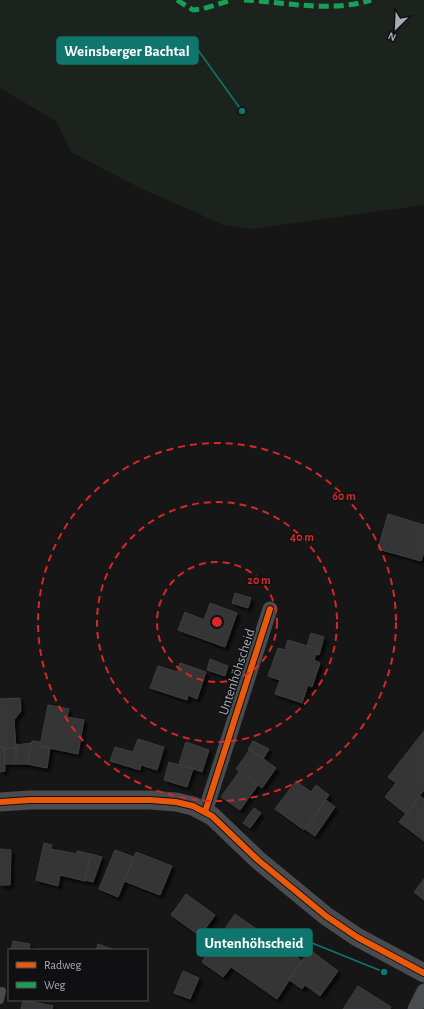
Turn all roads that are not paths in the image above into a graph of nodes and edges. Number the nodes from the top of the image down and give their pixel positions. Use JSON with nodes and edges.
{"nodes":[{"id":1,"x":270,"y":609,"type":"dead end"},
{"id":2,"x":0,"y":802,"type":"edge"},
{"id":3,"x":205,"y":812,"type":"junction"},
{"id":4,"x":424,"y":973,"type":"edge"},
{"id":5,"x":424,"y":991,"type":"edge"},
{"id":6,"x":415,"y":1009,"type":"edge"}],
"edges":[{"from":1,"to":3,"type":"street","name":"Untenhöhscheid"},
{"from":2,"to":3,"type":"street"},
{"from":3,"to":4,"type":"street"},
{"from":5,"to":6,"type":"street"}]}
